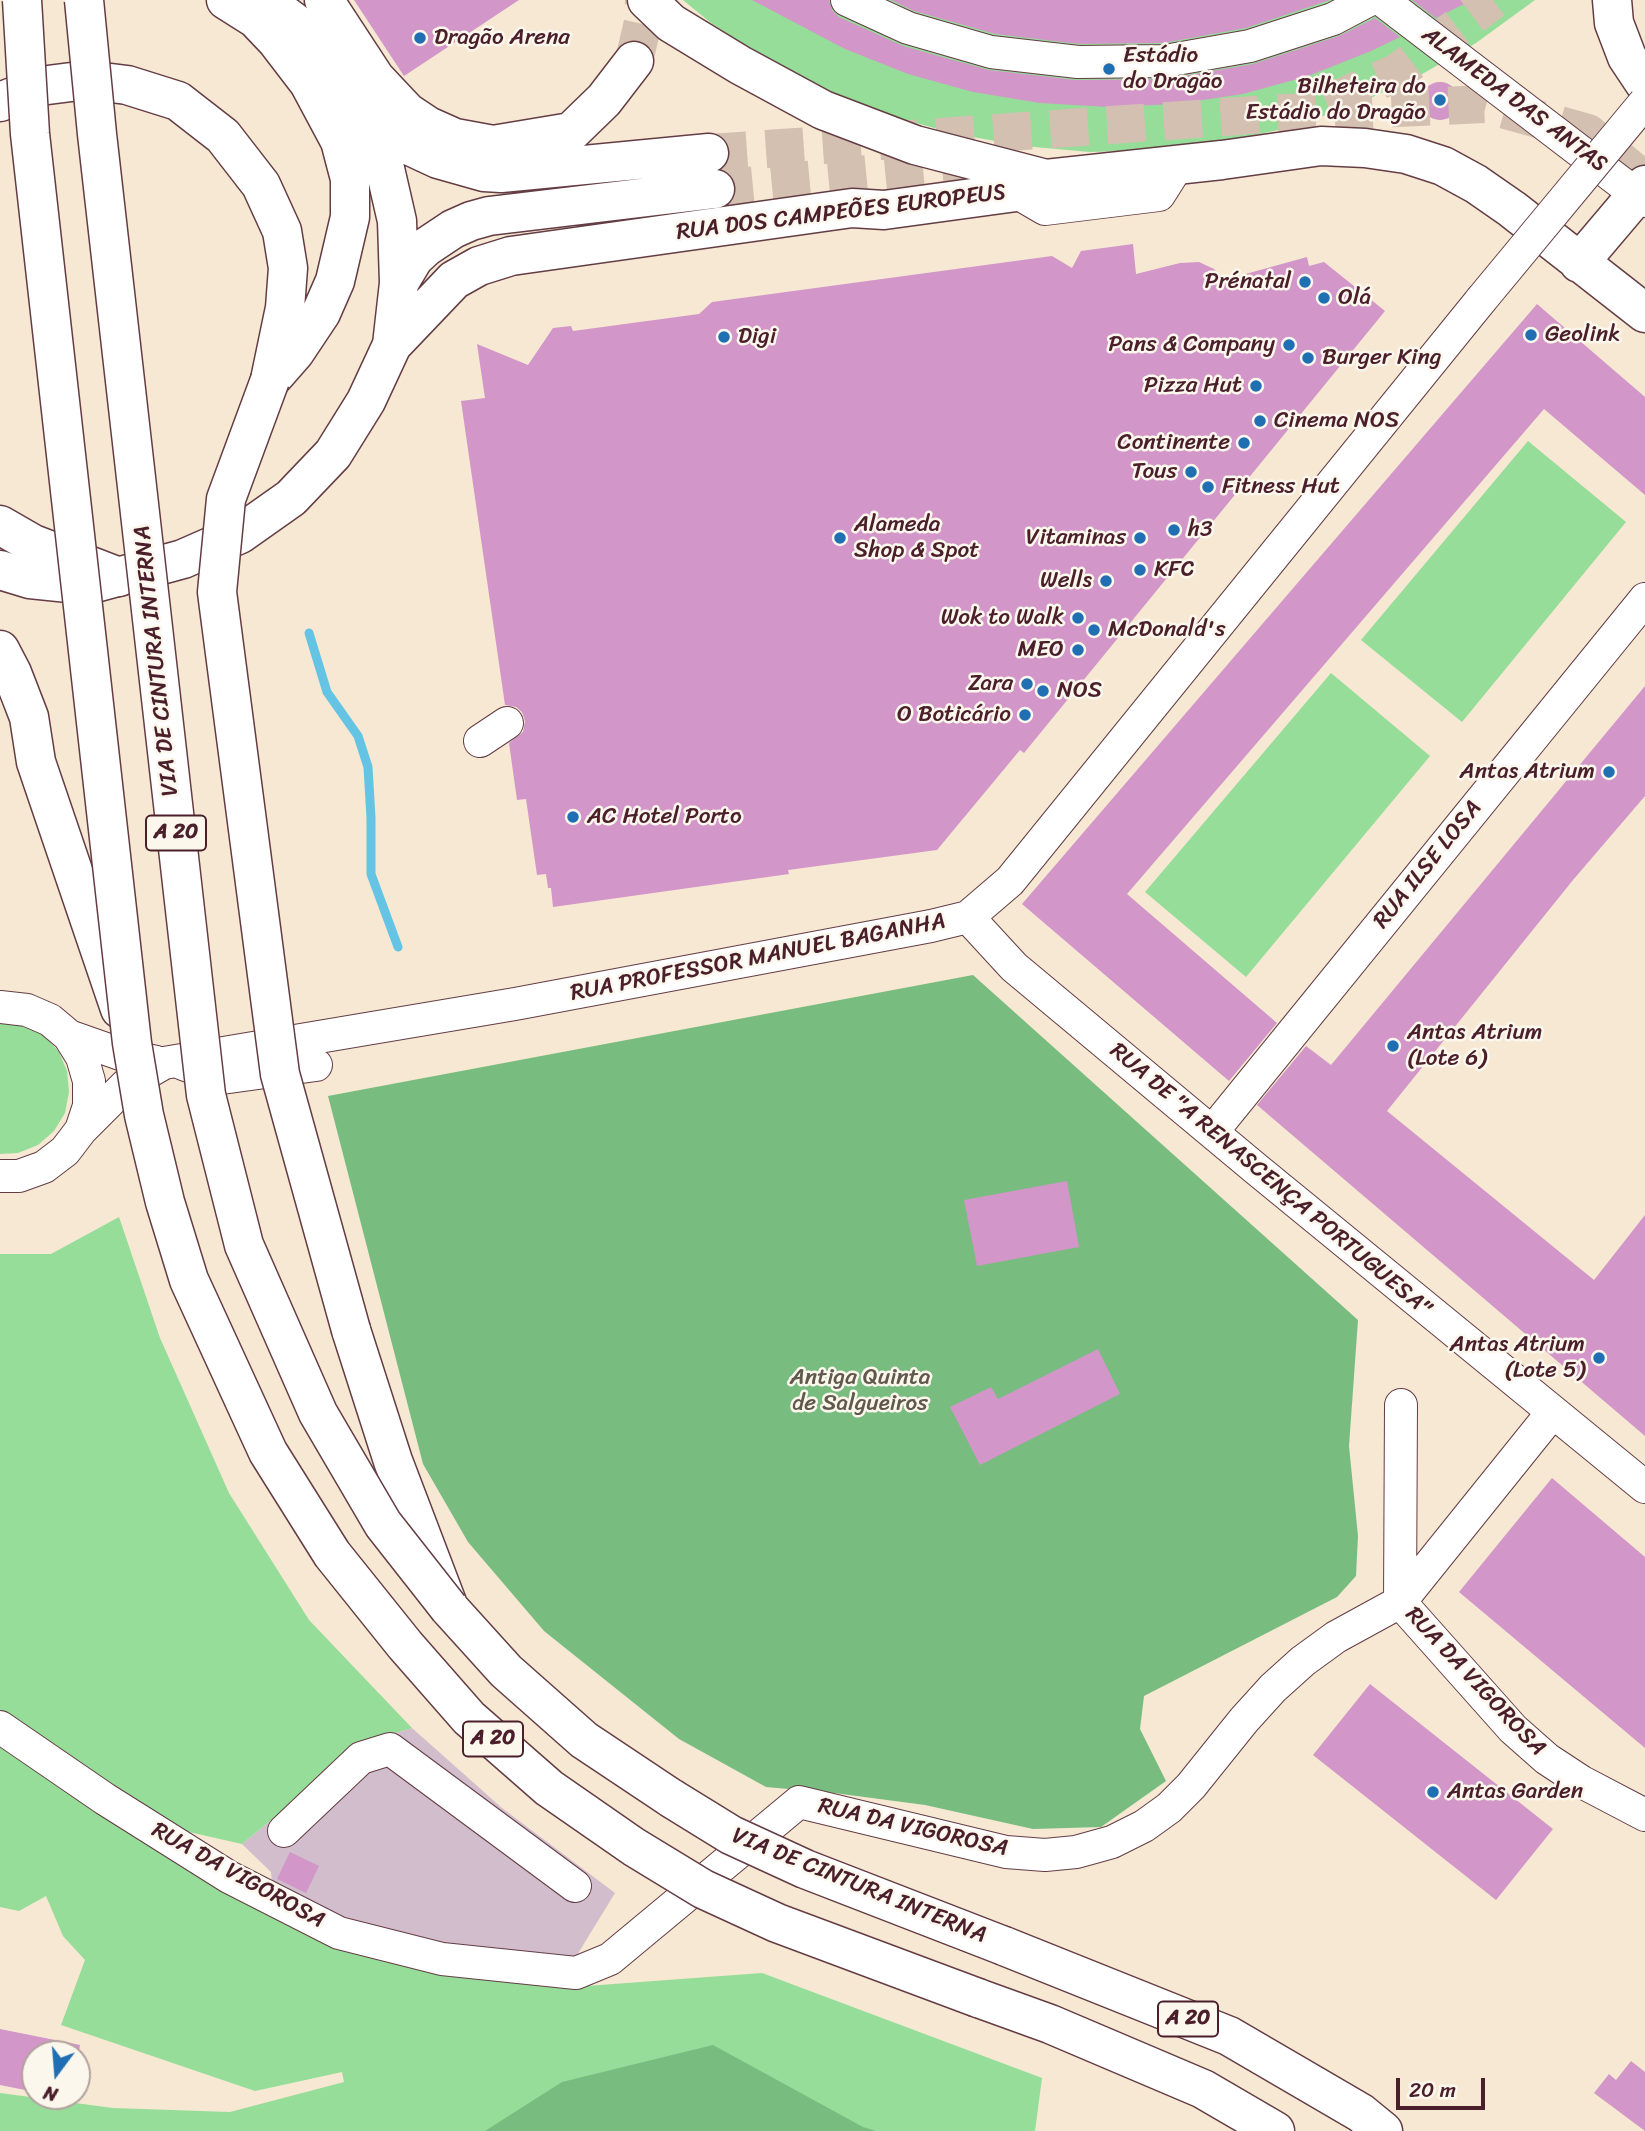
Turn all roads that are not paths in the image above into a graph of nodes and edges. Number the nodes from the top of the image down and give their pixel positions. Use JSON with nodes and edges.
{"nodes":[{"id":1,"x":22,"y":0,"type":"edge"},
{"id":2,"x":84,"y":0,"type":"edge"},
{"id":3,"x":226,"y":0,"type":"edge"},
{"id":4,"x":264,"y":0,"type":"edge"},
{"id":5,"x":324,"y":0,"type":"edge"},
{"id":6,"x":647,"y":0,"type":"edge"},
{"id":7,"x":847,"y":0,"type":"edge"},
{"id":8,"x":1369,"y":0,"type":"edge"},
{"id":9,"x":1382,"y":0,"type":"edge"},
{"id":10,"x":1612,"y":0,"type":"edge"},
{"id":11,"x":634,"y":61,"type":"tunnel mouth"},
{"id":12,"x":1645,"y":84,"type":"edge"},
{"id":13,"x":0,"y":102,"type":"edge"},
{"id":14,"x":1645,"y":102,"type":"edge"},
{"id":15,"x":357,"y":103,"type":"junction"},
{"id":16,"x":571,"y":132,"type":"junction"},
{"id":17,"x":500,"y":173,"type":"junction"},
{"id":18,"x":1031,"y":186,"type":"junction"},
{"id":19,"x":1643,"y":201,"type":"edge"},
{"id":20,"x":1589,"y":270,"type":"junction"},
{"id":21,"x":399,"y":283,"type":"junction"},
{"id":22,"x":1645,"y":313,"type":"edge"},
{"id":23,"x":393,"y":345,"type":"junction"},
{"id":24,"x":270,"y":380,"type":"junction"},
{"id":25,"x":0,"y":525,"type":"edge"},
{"id":26,"x":0,"y":570,"type":"edge"},
{"id":27,"x":119,"y":577,"type":"junction"},
{"id":28,"x":1645,"y":599,"type":"edge"},
{"id":29,"x":0,"y":650,"type":"edge"},
{"id":30,"x":0,"y":703,"type":"edge"},
{"id":31,"x":507,"y":723,"type":"dead end"},
{"id":32,"x":480,"y":741,"type":"dead end"},
{"id":33,"x":36,"y":762,"type":"junction"},
{"id":34,"x":968,"y":917,"type":"junction"},
{"id":35,"x":0,"y":1007,"type":"edge"},
{"id":36,"x":69,"y":1036,"type":"junction"},
{"id":37,"x":132,"y":1043,"type":"junction"},
{"id":38,"x":170,"y":1062,"type":"junction"},
{"id":39,"x":316,"y":1066,"type":"dead end"},
{"id":40,"x":81,"y":1130,"type":"junction"},
{"id":41,"x":1212,"y":1132,"type":"junction"},
{"id":42,"x":0,"y":1176,"type":"edge"},
{"id":43,"x":1401,"y":1405,"type":"dead end"},
{"id":44,"x":1552,"y":1413,"type":"junction"},
{"id":45,"x":1645,"y":1488,"type":"edge"},
{"id":46,"x":1399,"y":1602,"type":"junction"},
{"id":47,"x":449,"y":1608,"type":"junction"},
{"id":48,"x":0,"y":1727,"type":"edge"},
{"id":49,"x":1645,"y":1815,"type":"edge"},
{"id":50,"x":284,"y":1831,"type":"dead end"},
{"id":51,"x":575,"y":1886,"type":"dead end"},
{"id":52,"x":1372,"y":2122,"type":"edge"},
{"id":53,"x":1275,"y":2131,"type":"edge"},
{"id":54,"x":1402,"y":2131,"type":"edge"}],
"edges":[{"from":1,"to":37,"type":"main road","number":"A 20","bridge":true},
{"from":2,"to":47,"type":"main road","name":"VIA DE CINTURA INTERNA","number":"A 20","bridge":true},
{"from":3,"to":24,"type":"main road"},
{"from":4,"to":15,"type":"main road"},
{"from":5,"to":16,"type":"main road"},
{"from":6,"to":18,"type":"main road"},
{"from":7,"to":8,"type":"street"},
{"from":9,"to":19,"type":"street","name":"ALAMEDA DAS ANTAS"},
{"from":10,"to":12,"type":"main road"},
{"from":11,"to":16,"type":"main road"},
{"from":13,"to":24,"type":"main road"},
{"from":14,"to":34,"type":"street","name":"RUA PROFESSOR MANUEL BAGANHA","bridge":true},
{"from":15,"to":17,"type":"main road"},
{"from":15,"to":21,"type":"main road"},
{"from":16,"to":17,"type":"main road"},
{"from":17,"to":21,"type":"main road"},
{"from":18,"to":20,"type":"main road","name":"RUA DOS CAMPEÕES EUROPEUS"},
{"from":18,"to":23,"type":"main road","name":"RUA DOS CAMPEÕES EUROPEUS"},
{"from":19,"to":20,"type":"main road"},
{"from":20,"to":22,"type":"main road"},
{"from":21,"to":23,"type":"main road"},
{"from":23,"to":27,"type":"main road"},
{"from":24,"to":47,"type":"main road","bridge":true},
{"from":25,"to":27,"type":"main road"},
{"from":26,"to":27,"type":"main road"},
{"from":28,"to":41,"type":"street","name":"RUA ILSE LOSA"},
{"from":29,"to":33,"type":"main road"},
{"from":30,"to":33,"type":"main road"},
{"from":31,"to":32,"type":"street"},
{"from":33,"to":37,"type":"main road","bridge":true},
{"from":34,"to":38,"type":"street","name":"RUA PROFESSOR MANUEL BAGANHA"},
{"from":34,"to":41,"type":"street","name":"RUA DE \"A RENASCENÇA PORTUGUESA\""},
{"from":35,"to":36,"type":"street"},
{"from":36,"to":38,"type":"street","name":"RUA PROFESSOR MANUEL BAGANHA"},
{"from":36,"to":40,"type":"street"},
{"from":37,"to":53,"type":"main road","number":"A 20","bridge":true},
{"from":38,"to":39,"type":"street"},
{"from":38,"to":40,"type":"street","name":"RUA PROFESSOR MANUEL BAGANHA"},
{"from":40,"to":42,"type":"street","name":"RUA PROFESSOR MANUEL BAGANHA"},
{"from":41,"to":44,"type":"street","name":"RUA DE \"A RENASCENÇA PORTUGUESA\""},
{"from":43,"to":46,"type":"street"},
{"from":44,"to":45,"type":"street","name":"RUA DE \"A RENASCENÇA PORTUGUESA\""},
{"from":44,"to":46,"type":"street"},
{"from":46,"to":48,"type":"street","name":"RUA DA VIGOROSA"},
{"from":46,"to":49,"type":"street","name":"RUA DA VIGOROSA"},
{"from":47,"to":52,"type":"main road","name":"VIA DE CINTURA INTERNA","number":"A 20","bridge":true},
{"from":50,"to":51,"type":"street"},
{"from":52,"to":54,"type":"main road","name":"VIA DE CINTURA INTERNA"}]}
